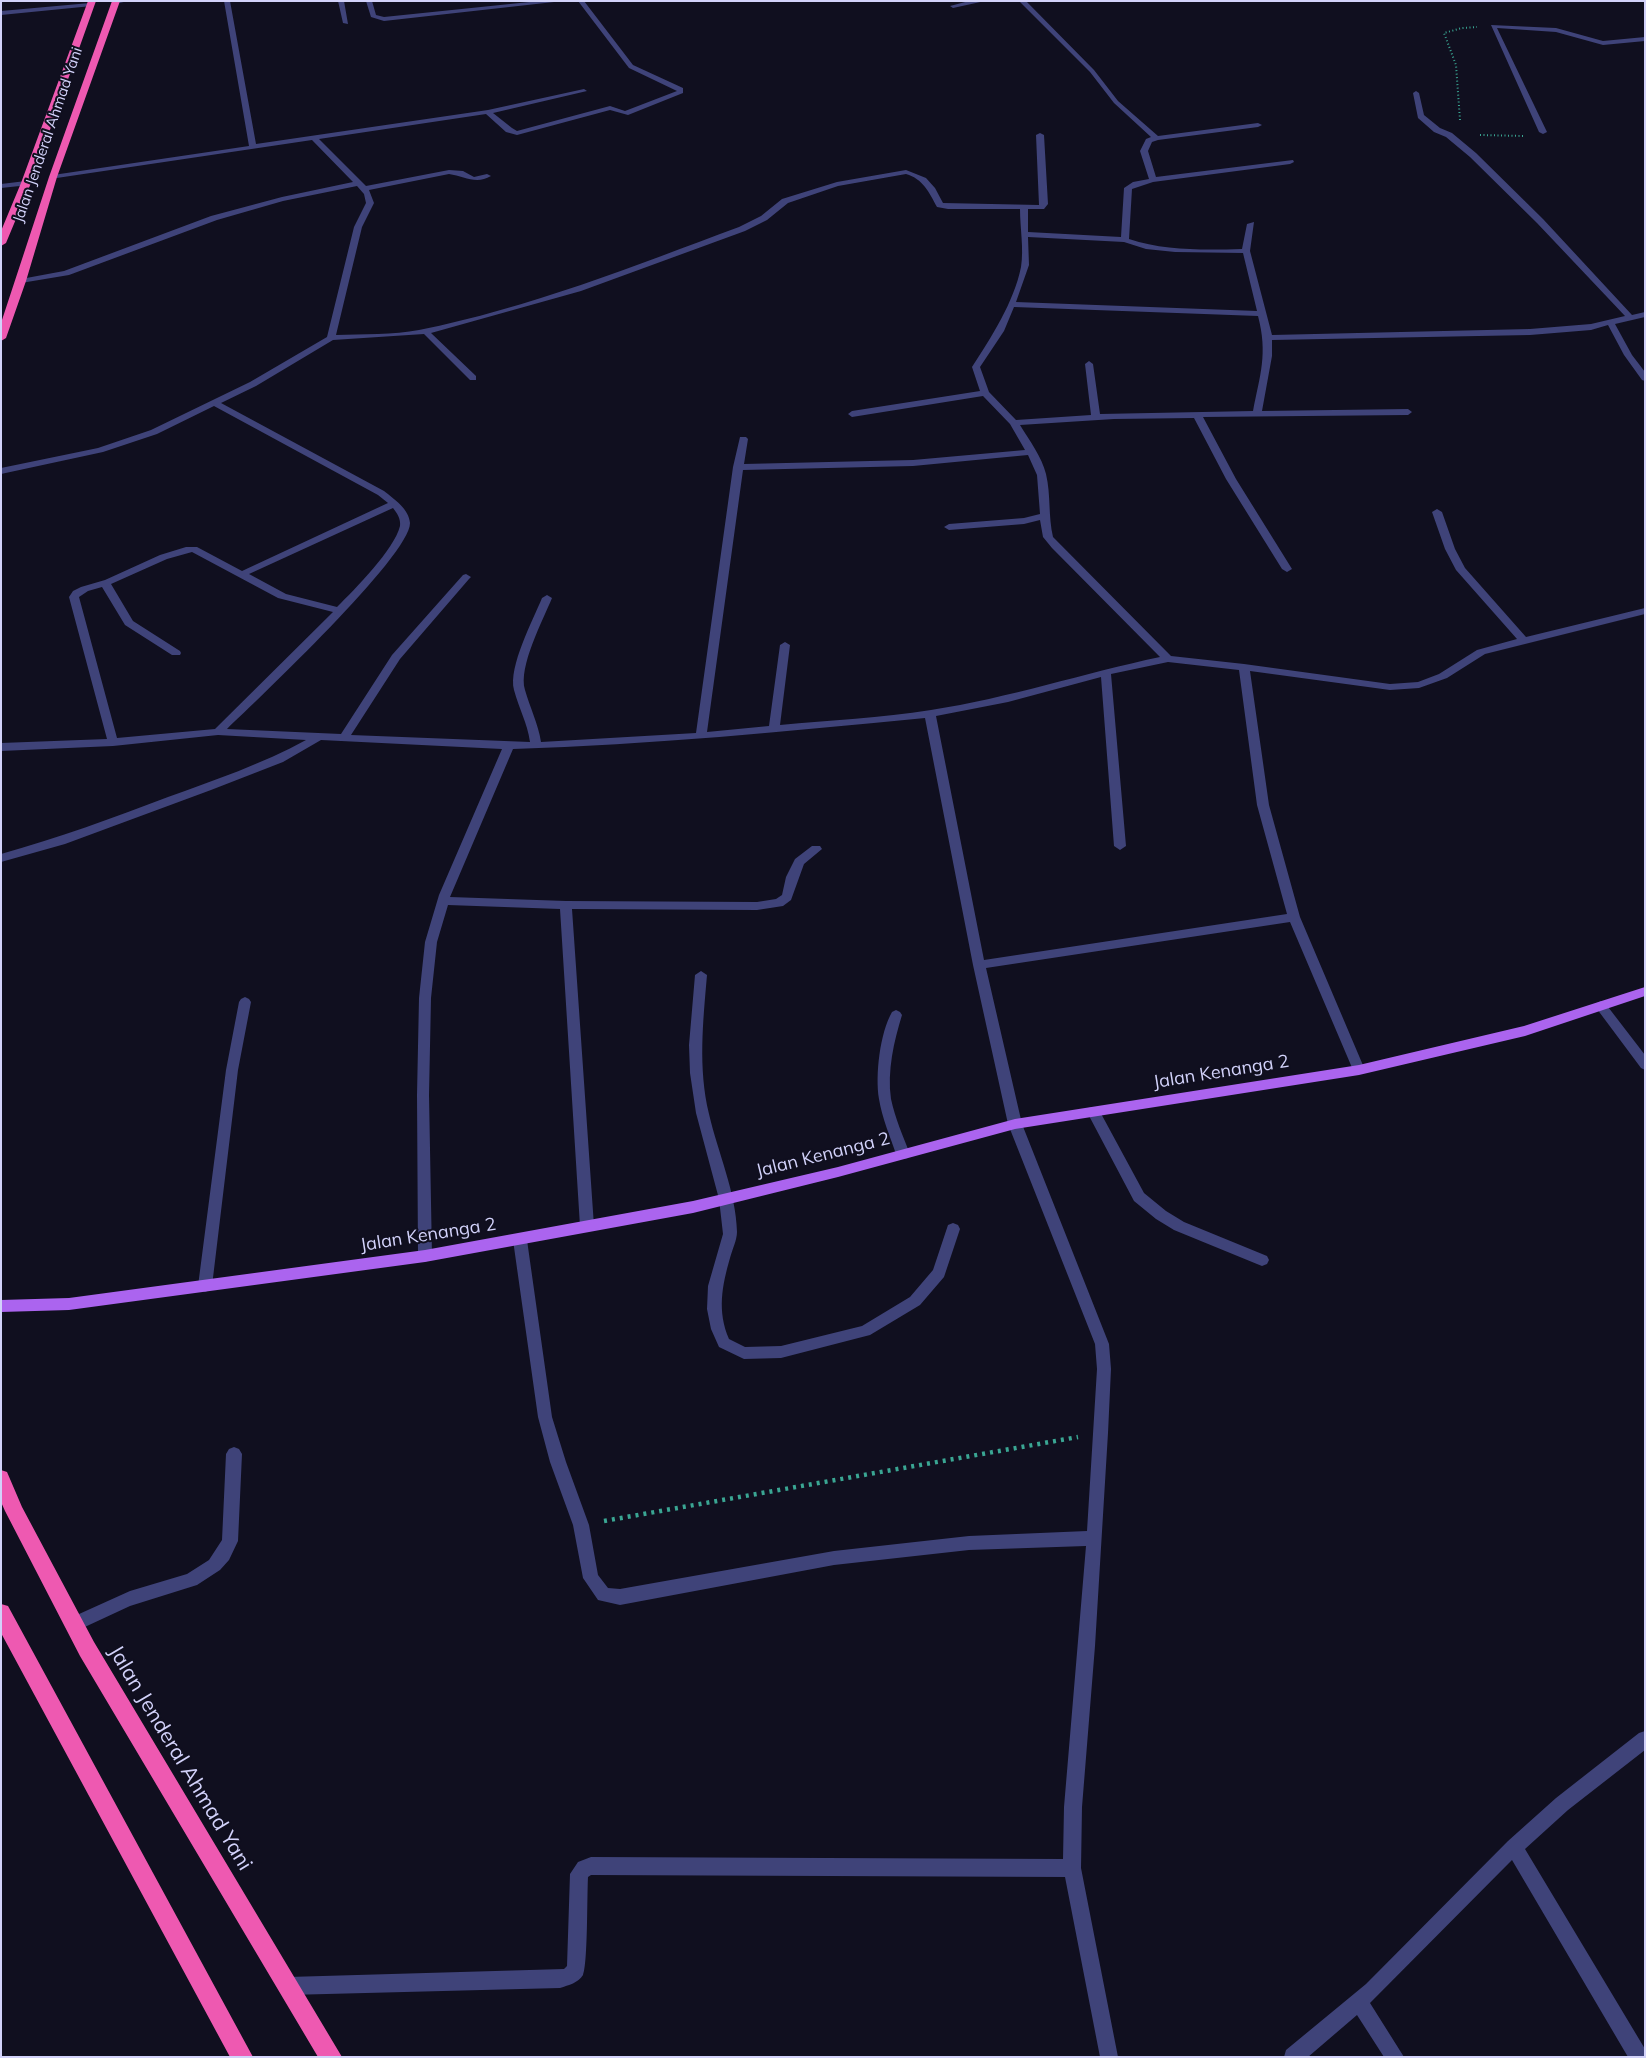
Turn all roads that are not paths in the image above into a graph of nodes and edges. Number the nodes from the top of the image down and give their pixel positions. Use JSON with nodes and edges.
{"nodes":[{"id":1,"x":227,"y":1,"type":"edge"},
{"id":2,"x":342,"y":1,"type":"edge"},
{"id":3,"x":370,"y":1,"type":"edge"},
{"id":4,"x":560,"y":1,"type":"edge"},
{"id":5,"x":581,"y":1,"type":"edge"},
{"id":6,"x":982,"y":1,"type":"edge"},
{"id":7,"x":1022,"y":1,"type":"edge"},
{"id":8,"x":106,"y":3,"type":"edge"},
{"id":9,"x":953,"y":6,"type":"dead end"},
{"id":10,"x":1,"y":13,"type":"edge"},
{"id":11,"x":346,"y":23,"type":"dead end"},
{"id":12,"x":1645,"y":39,"type":"edge"},
{"id":13,"x":584,"y":91,"type":"dead end"},
{"id":14,"x":1416,"y":93,"type":"dead end"},
{"id":15,"x":490,"y":112,"type":"junction"},
{"id":16,"x":1258,"y":125,"type":"dead end"},
{"id":17,"x":1543,"y":132,"type":"road end"},
{"id":18,"x":1040,"y":135,"type":"dead end"},
{"id":19,"x":313,"y":137,"type":"junction"},
{"id":20,"x":1156,"y":138,"type":"junction"},
{"id":21,"x":253,"y":147,"type":"junction"},
{"id":22,"x":1290,"y":162,"type":"dead end"},
{"id":23,"x":487,"y":176,"type":"dead end"},
{"id":24,"x":53,"y":177,"type":"junction"},
{"id":25,"x":1153,"y":180,"type":"junction"},
{"id":26,"x":26,"y":183,"type":"junction"},
{"id":27,"x":1,"y":186,"type":"edge"},
{"id":28,"x":360,"y":187,"type":"junction"},
{"id":29,"x":1024,"y":208,"type":"junction"},
{"id":30,"x":1250,"y":224,"type":"dead end"},
{"id":31,"x":1025,"y":234,"type":"junction"},
{"id":32,"x":1125,"y":240,"type":"junction"},
{"id":33,"x":1,"y":243,"type":"edge"},
{"id":34,"x":1246,"y":252,"type":"junction"},
{"id":35,"x":21,"y":281,"type":"junction"},
{"id":36,"x":1012,"y":304,"type":"junction"},
{"id":37,"x":1261,"y":314,"type":"junction"},
{"id":38,"x":1645,"y":314,"type":"edge"},
{"id":39,"x":1630,"y":317,"type":"junction"},
{"id":40,"x":1610,"y":322,"type":"junction"},
{"id":41,"x":425,"y":331,"type":"junction"},
{"id":42,"x":1,"y":338,"type":"edge"},
{"id":43,"x":331,"y":338,"type":"junction"},
{"id":44,"x":1268,"y":338,"type":"junction"},
{"id":45,"x":1089,"y":364,"type":"dead end"},
{"id":46,"x":473,"y":378,"type":"dead end"},
{"id":47,"x":1645,"y":378,"type":"edge"},
{"id":48,"x":985,"y":393,"type":"junction"},
{"id":49,"x":215,"y":404,"type":"junction"},
{"id":50,"x":1408,"y":412,"type":"dead end"},
{"id":51,"x":1257,"y":413,"type":"junction"},
{"id":52,"x":852,"y":414,"type":"dead end"},
{"id":53,"x":1197,"y":414,"type":"junction"},
{"id":54,"x":1096,"y":417,"type":"junction"},
{"id":55,"x":1014,"y":423,"type":"junction"},
{"id":56,"x":743,"y":439,"type":"dead end"},
{"id":57,"x":1030,"y":452,"type":"junction"},
{"id":58,"x":738,"y":467,"type":"junction"},
{"id":59,"x":1,"y":471,"type":"edge"},
{"id":60,"x":394,"y":504,"type":"junction"},
{"id":61,"x":1438,"y":512,"type":"dead end"},
{"id":62,"x":1045,"y":516,"type":"junction"},
{"id":63,"x":949,"y":527,"type":"dead end"},
{"id":64,"x":1287,"y":569,"type":"dead end"},
{"id":65,"x":240,"y":575,"type":"junction"},
{"id":66,"x":466,"y":577,"type":"dead end"},
{"id":67,"x":105,"y":584,"type":"junction"},
{"id":68,"x":547,"y":598,"type":"dead end"},
{"id":69,"x":340,"y":610,"type":"junction"},
{"id":70,"x":1645,"y":611,"type":"edge"},
{"id":71,"x":1524,"y":641,"type":"junction"},
{"id":72,"x":785,"y":645,"type":"dead end"},
{"id":73,"x":176,"y":653,"type":"dead end"},
{"id":74,"x":1168,"y":659,"type":"junction"},
{"id":75,"x":1244,"y":667,"type":"junction"},
{"id":76,"x":1106,"y":672,"type":"junction"},
{"id":77,"x":930,"y":714,"type":"junction"},
{"id":78,"x":774,"y":729,"type":"junction"},
{"id":79,"x":218,"y":732,"type":"junction"},
{"id":80,"x":321,"y":736,"type":"junction"},
{"id":81,"x":701,"y":736,"type":"junction"},
{"id":82,"x":344,"y":738,"type":"junction"},
{"id":83,"x":113,"y":742,"type":"junction"},
{"id":84,"x":536,"y":745,"type":"junction"},
{"id":85,"x":509,"y":746,"type":"junction"},
{"id":86,"x":1,"y":747,"type":"edge"},
{"id":87,"x":1120,"y":846,"type":"dead end"},
{"id":88,"x":816,"y":849,"type":"dead end"},
{"id":89,"x":1,"y":858,"type":"edge"},
{"id":90,"x":443,"y":901,"type":"junction"},
{"id":91,"x":566,"y":905,"type":"junction"},
{"id":92,"x":1294,"y":917,"type":"junction"},
{"id":93,"x":979,"y":965,"type":"junction"},
{"id":94,"x":701,"y":975,"type":"dead end"},
{"id":95,"x":1645,"y":991,"type":"edge"},
{"id":96,"x":245,"y":1002,"type":"dead end"},
{"id":97,"x":1601,"y":1006,"type":"junction"},
{"id":98,"x":896,"y":1016,"type":"dead end"},
{"id":99,"x":1645,"y":1065,"type":"edge"},
{"id":100,"x":1359,"y":1070,"type":"junction"},
{"id":101,"x":1093,"y":1112,"type":"junction"},
{"id":102,"x":1014,"y":1124,"type":"junction"},
{"id":103,"x":903,"y":1154,"type":"junction"},
{"id":104,"x":726,"y":1199,"type":"junction"},
{"id":105,"x":587,"y":1226,"type":"junction"},
{"id":106,"x":953,"y":1229,"type":"dead end"},
{"id":107,"x":520,"y":1240,"type":"junction"},
{"id":108,"x":425,"y":1256,"type":"junction"},
{"id":109,"x":1262,"y":1260,"type":"dead end"},
{"id":110,"x":205,"y":1286,"type":"junction"},
{"id":111,"x":1,"y":1306,"type":"edge"},
{"id":112,"x":234,"y":1454,"type":"dead end"},
{"id":113,"x":1,"y":1478,"type":"edge"},
{"id":114,"x":1094,"y":1538,"type":"junction"},
{"id":115,"x":1,"y":1613,"type":"edge"},
{"id":116,"x":74,"y":1624,"type":"junction"},
{"id":117,"x":1645,"y":1740,"type":"edge"},
{"id":118,"x":1514,"y":1847,"type":"junction"},
{"id":119,"x":1072,"y":1868,"type":"junction"},
{"id":120,"x":288,"y":1986,"type":"junction"},
{"id":121,"x":1359,"y":2002,"type":"junction"},
{"id":122,"x":242,"y":2057,"type":"edge"},
{"id":123,"x":331,"y":2057,"type":"edge"},
{"id":124,"x":1109,"y":2057,"type":"edge"},
{"id":125,"x":1293,"y":2057,"type":"edge"},
{"id":126,"x":1395,"y":2057,"type":"edge"},
{"id":127,"x":1639,"y":2057,"type":"edge"}],
"edges":[{"from":1,"to":21,"type":"street"},
{"from":2,"to":11,"type":"street"},
{"from":3,"to":4,"type":"street"},
{"from":5,"to":15,"type":"street"},
{"from":6,"to":9,"type":"street"},
{"from":7,"to":20,"type":"street"},
{"from":8,"to":10,"type":"street"},
{"from":8,"to":24,"type":"highway","name":"Jalan Jenderal Ahmad Yani"},
{"from":8,"to":26,"type":"highway","name":"Jalan Jenderal Ahmad Yani"},
{"from":12,"to":17,"type":"street"},
{"from":13,"to":15,"type":"street"},
{"from":14,"to":39,"type":"street"},
{"from":15,"to":19,"type":"street"},
{"from":16,"to":20,"type":"street"},
{"from":18,"to":29,"type":"street"},
{"from":19,"to":21,"type":"street"},
{"from":19,"to":28,"type":"street"},
{"from":20,"to":25,"type":"street"},
{"from":21,"to":24,"type":"street"},
{"from":22,"to":25,"type":"street"},
{"from":23,"to":28,"type":"street"},
{"from":24,"to":35,"type":"highway","name":"Jalan Jenderal Ahmad Yani"},
{"from":25,"to":32,"type":"street"},
{"from":26,"to":27,"type":"street"},
{"from":26,"to":33,"type":"highway","name":"Jalan Jenderal Ahmad Yani"},
{"from":28,"to":35,"type":"street"},
{"from":28,"to":43,"type":"street"},
{"from":29,"to":31,"type":"street"},
{"from":29,"to":41,"type":"street"},
{"from":30,"to":34,"type":"street"},
{"from":31,"to":32,"type":"street"},
{"from":31,"to":36,"type":"street"},
{"from":32,"to":34,"type":"street"},
{"from":34,"to":37,"type":"street"},
{"from":35,"to":42,"type":"highway","name":"Jalan Jenderal Ahmad Yani"},
{"from":36,"to":37,"type":"street"},
{"from":36,"to":48,"type":"street"},
{"from":37,"to":44,"type":"street"},
{"from":38,"to":39,"type":"street"},
{"from":39,"to":40,"type":"street"},
{"from":40,"to":44,"type":"street"},
{"from":40,"to":47,"type":"street"},
{"from":41,"to":43,"type":"street"},
{"from":41,"to":46,"type":"street"},
{"from":43,"to":49,"type":"street"},
{"from":44,"to":51,"type":"street"},
{"from":45,"to":54,"type":"street"},
{"from":48,"to":52,"type":"street"},
{"from":48,"to":55,"type":"street"},
{"from":49,"to":59,"type":"street"},
{"from":49,"to":60,"type":"street"},
{"from":50,"to":51,"type":"street"},
{"from":51,"to":53,"type":"street"},
{"from":53,"to":54,"type":"street"},
{"from":53,"to":64,"type":"street"},
{"from":54,"to":55,"type":"street"},
{"from":55,"to":57,"type":"street"},
{"from":56,"to":58,"type":"street"},
{"from":57,"to":58,"type":"street"},
{"from":57,"to":62,"type":"street"},
{"from":58,"to":81,"type":"street"},
{"from":60,"to":65,"type":"street"},
{"from":60,"to":69,"type":"street"},
{"from":61,"to":71,"type":"street"},
{"from":62,"to":63,"type":"street"},
{"from":62,"to":74,"type":"street"},
{"from":65,"to":67,"type":"street"},
{"from":65,"to":69,"type":"street"},
{"from":66,"to":82,"type":"street"},
{"from":67,"to":73,"type":"street"},
{"from":67,"to":83,"type":"street"},
{"from":68,"to":84,"type":"street"},
{"from":69,"to":79,"type":"street"},
{"from":70,"to":71,"type":"street"},
{"from":71,"to":75,"type":"street"},
{"from":72,"to":78,"type":"street"},
{"from":74,"to":75,"type":"street"},
{"from":74,"to":76,"type":"street"},
{"from":75,"to":92,"type":"street"},
{"from":76,"to":77,"type":"street"},
{"from":76,"to":87,"type":"street"},
{"from":77,"to":78,"type":"street"},
{"from":77,"to":93,"type":"street"},
{"from":78,"to":81,"type":"street"},
{"from":79,"to":80,"type":"street"},
{"from":79,"to":83,"type":"street"},
{"from":80,"to":82,"type":"street"},
{"from":80,"to":89,"type":"street"},
{"from":81,"to":84,"type":"street"},
{"from":82,"to":85,"type":"street"},
{"from":83,"to":86,"type":"street"},
{"from":84,"to":85,"type":"street"},
{"from":85,"to":90,"type":"street"},
{"from":88,"to":91,"type":"street"},
{"from":90,"to":91,"type":"street"},
{"from":90,"to":108,"type":"street"},
{"from":91,"to":105,"type":"street"},
{"from":92,"to":93,"type":"street"},
{"from":92,"to":100,"type":"street"},
{"from":93,"to":102,"type":"street"},
{"from":94,"to":104,"type":"street"},
{"from":95,"to":97,"type":"main road","name":"Jalan Kenanga 2"},
{"from":96,"to":110,"type":"street"},
{"from":97,"to":99,"type":"street"},
{"from":97,"to":100,"type":"main road","name":"Jalan Kenanga 2"},
{"from":98,"to":103,"type":"street"},
{"from":100,"to":101,"type":"main road","name":"Jalan Kenanga 2"},
{"from":101,"to":102,"type":"main road","name":"Jalan Kenanga 2"},
{"from":101,"to":109,"type":"street"},
{"from":102,"to":103,"type":"main road","name":"Jalan Kenanga 2"},
{"from":102,"to":114,"type":"street"},
{"from":103,"to":104,"type":"main road","name":"Jalan Kenanga 2"},
{"from":104,"to":105,"type":"main road","name":"Jalan Kenanga 2"},
{"from":104,"to":106,"type":"street"},
{"from":105,"to":107,"type":"main road","name":"Jalan Kenanga 2"},
{"from":107,"to":108,"type":"main road","name":"Jalan Kenanga 2"},
{"from":107,"to":114,"type":"street"},
{"from":108,"to":110,"type":"main road","name":"Jalan Kenanga 2"},
{"from":110,"to":111,"type":"main road","name":"Jalan Kenanga 2"},
{"from":112,"to":116,"type":"street"},
{"from":113,"to":116,"type":"highway","name":"Jalan Jenderal Ahmad Yani"},
{"from":114,"to":119,"type":"street"},
{"from":115,"to":122,"type":"highway"},
{"from":116,"to":120,"type":"highway","name":"Jalan Jenderal Ahmad Yani"},
{"from":117,"to":118,"type":"street"},
{"from":118,"to":121,"type":"street"},
{"from":118,"to":127,"type":"street"},
{"from":119,"to":120,"type":"street"},
{"from":119,"to":124,"type":"street"},
{"from":120,"to":123,"type":"highway","name":"Jalan Jenderal Ahmad Yani"},
{"from":121,"to":125,"type":"street"},
{"from":121,"to":126,"type":"street"}]}
